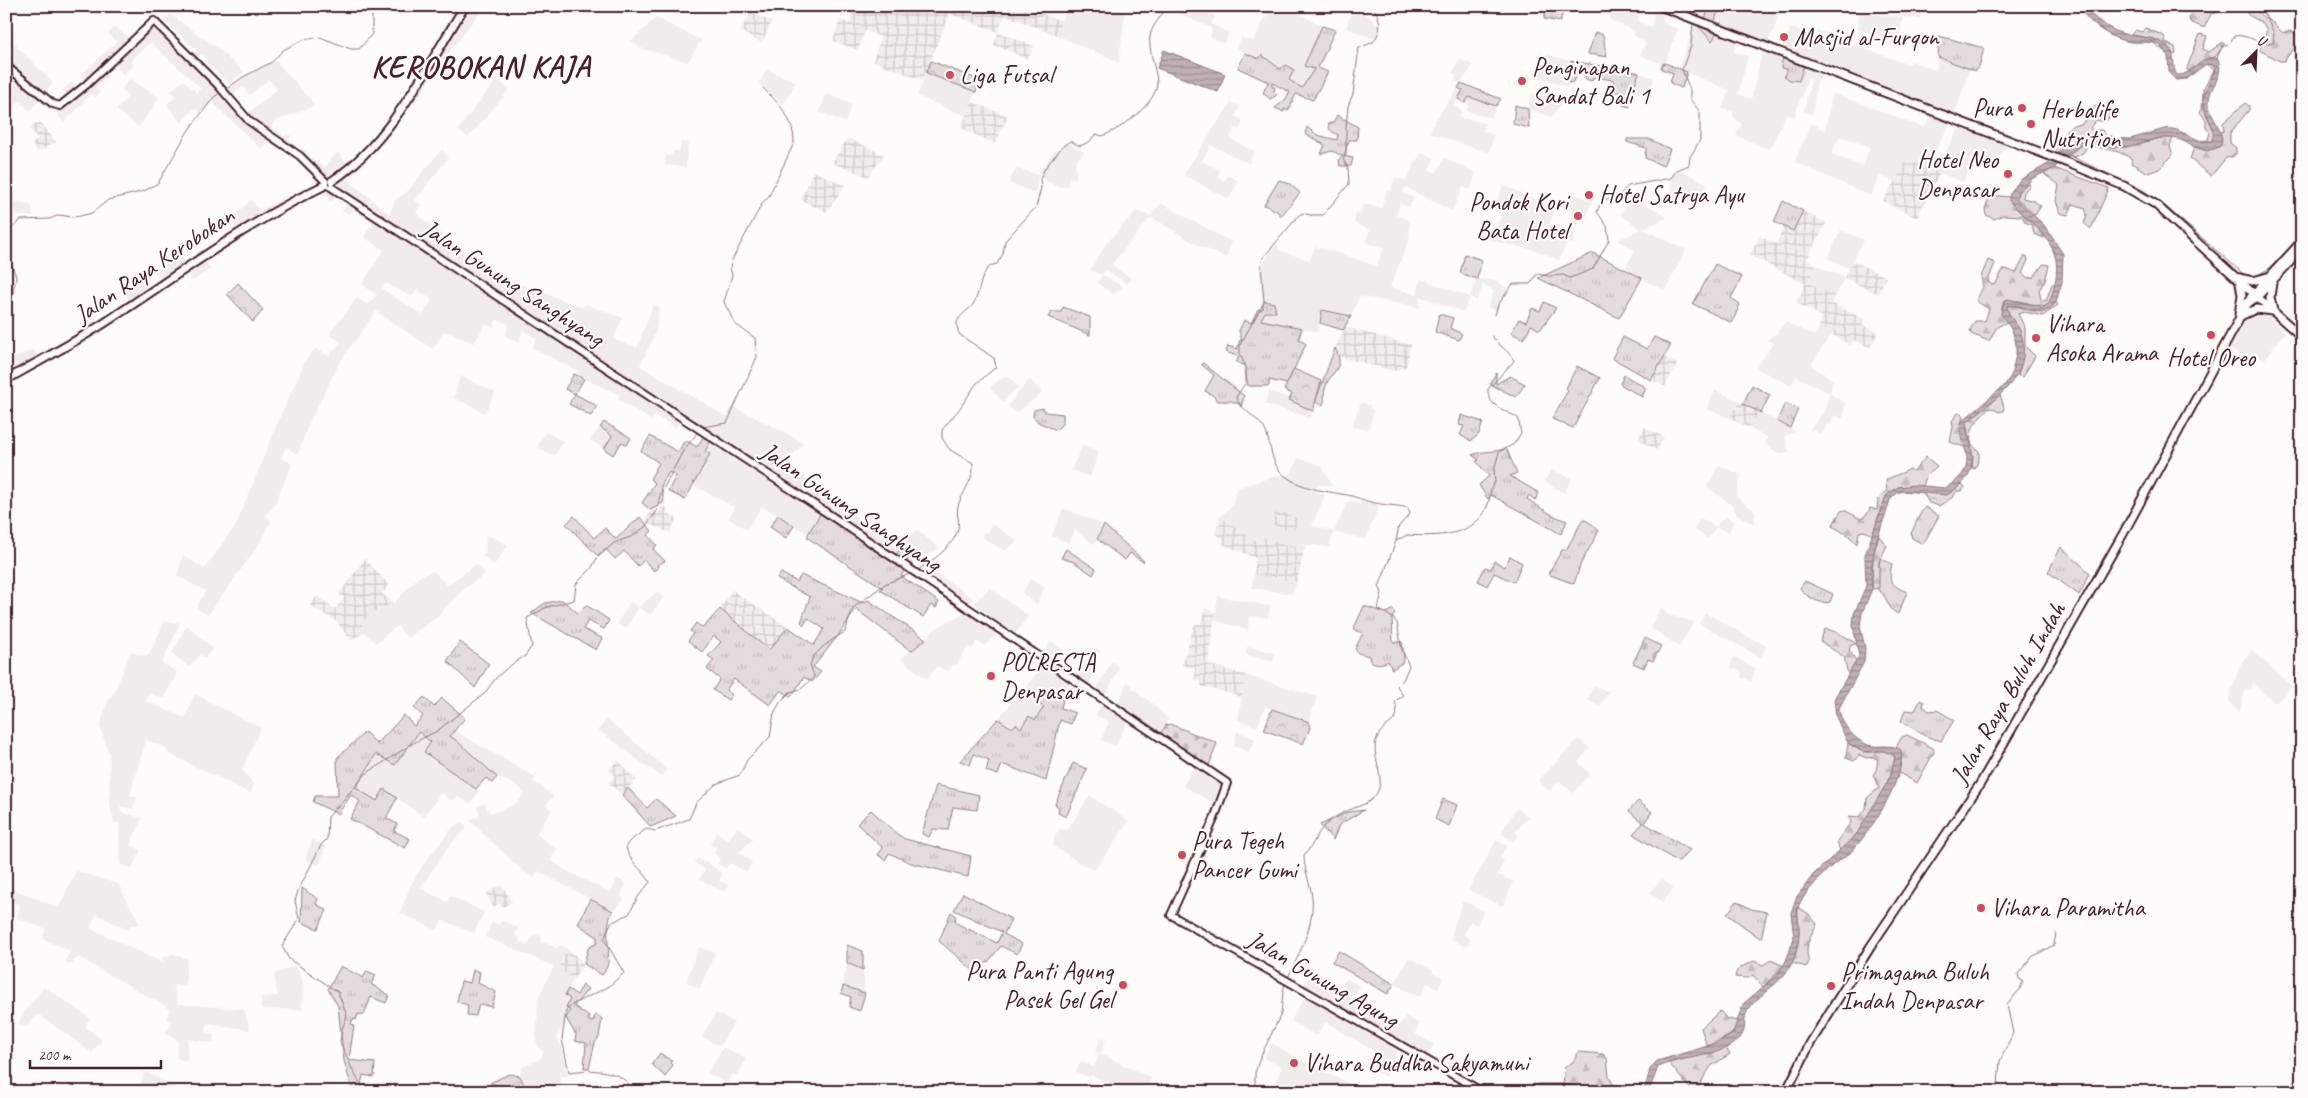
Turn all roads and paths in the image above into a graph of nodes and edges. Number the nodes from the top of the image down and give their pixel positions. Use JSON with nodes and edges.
{"nodes":[{"id":1,"x":465,"y":6,"type":"edge"},
{"id":2,"x":1660,"y":6,"type":"edge"},
{"id":3,"x":6,"y":66,"type":"edge"},
{"id":4,"x":328,"y":184,"type":"junction"},
{"id":5,"x":2302,"y":241,"type":"edge"},
{"id":6,"x":2302,"y":249,"type":"edge"},
{"id":7,"x":2273,"y":276,"type":"junction"},
{"id":8,"x":2239,"y":278,"type":"junction"},
{"id":9,"x":2255,"y":295,"type":"junction"},
{"id":10,"x":2273,"y":312,"type":"junction"},
{"id":11,"x":2238,"y":317,"type":"junction"},
{"id":12,"x":2302,"y":337,"type":"edge"},
{"id":13,"x":6,"y":380,"type":"edge"},
{"id":14,"x":1171,"y":915,"type":"joint"},
{"id":15,"x":1482,"y":1092,"type":"edge"},
{"id":16,"x":1786,"y":1092,"type":"edge"}],
"edges":[{"from":1,"to":4,"type":"main road","name":"Jalan Raya Kerobokan"},
{"from":2,"to":8,"type":"main road"},
{"from":3,"to":4,"type":"main road","name":"Jalan Gunung Sanghyang"},
{"from":4,"to":13,"type":"main road","name":"Jalan Raya Kerobokan"},
{"from":4,"to":14,"type":"main road","name":"Jalan Gunung Sanghyang"},
{"from":5,"to":7,"type":"main road"},
{"from":6,"to":7,"type":"main road"},
{"from":7,"to":8,"type":"main road"},
{"from":7,"to":9,"type":"main road","name":"Jalan Raya Buluh Indah"},
{"from":7,"to":10,"type":"main road"},
{"from":8,"to":9,"type":"main road"},
{"from":8,"to":11,"type":"main road"},
{"from":9,"to":10,"type":"main road"},
{"from":9,"to":11,"type":"main road","name":"Jalan Raya Buluh Indah"},
{"from":10,"to":11,"type":"main road"},
{"from":10,"to":12,"type":"main road"},
{"from":11,"to":16,"type":"main road","name":"Jalan Raya Buluh Indah"},
{"from":14,"to":15,"type":"main road","name":"Jalan Gunung Agung"}]}
